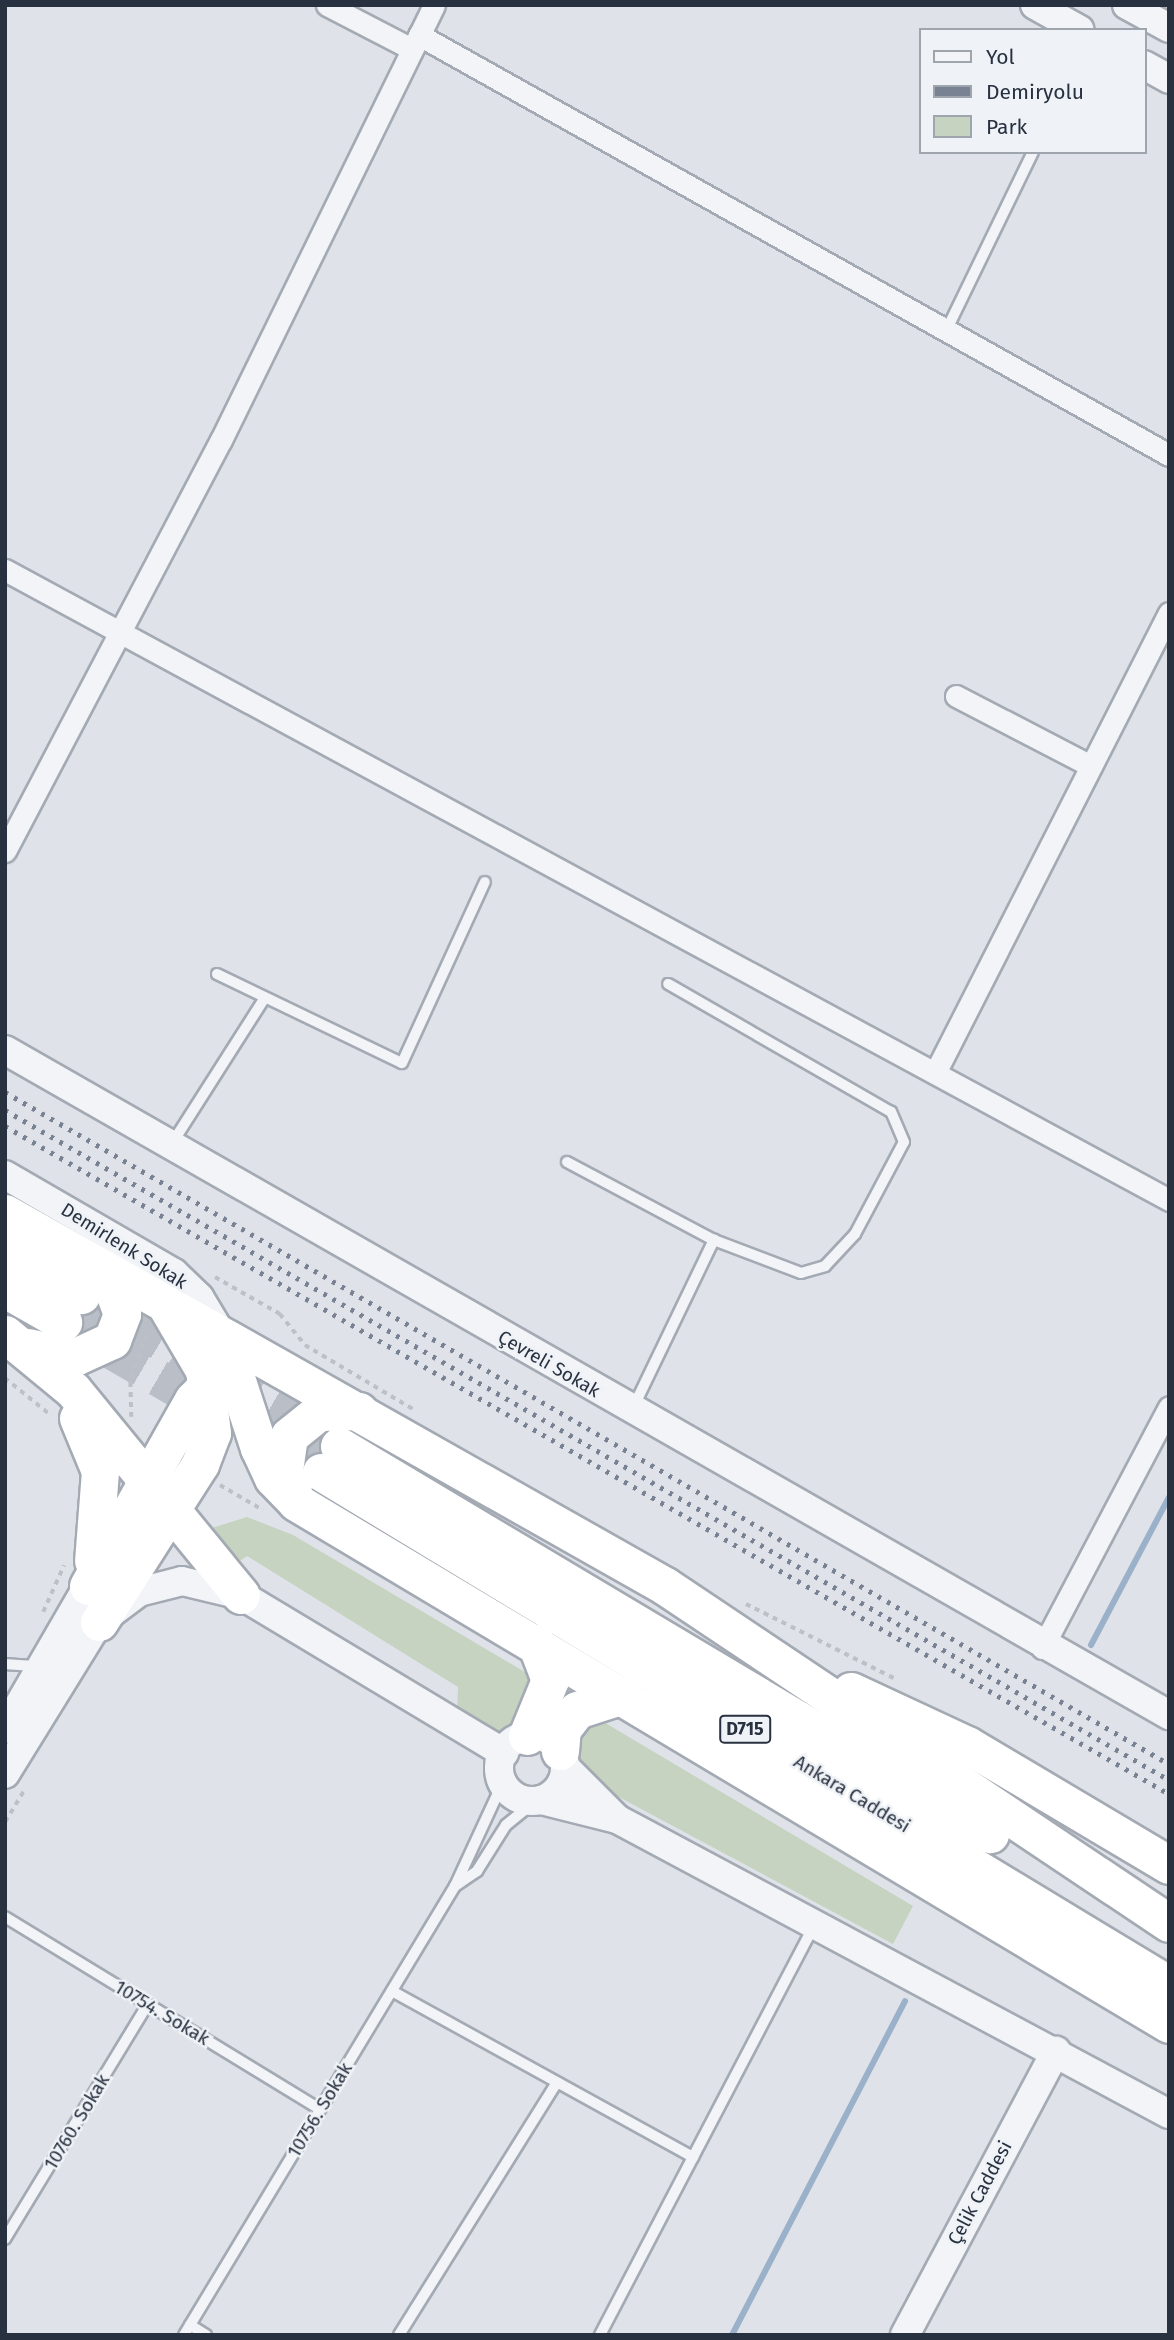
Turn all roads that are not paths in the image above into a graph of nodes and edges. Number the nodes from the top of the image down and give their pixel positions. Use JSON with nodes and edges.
{"nodes":[{"id":1,"x":327,"y":5,"type":"edge"},
{"id":2,"x":434,"y":5,"type":"edge"},
{"id":3,"x":1035,"y":5,"type":"edge"},
{"id":4,"x":1127,"y":5,"type":"edge"},
{"id":5,"x":1076,"y":28,"type":"edge"},
{"id":6,"x":1169,"y":28,"type":"edge"},
{"id":7,"x":416,"y":42,"type":"junction"},
{"id":8,"x":1146,"y":66,"type":"edge"},
{"id":9,"x":1169,"y":79,"type":"edge"},
{"id":10,"x":1032,"y":154,"type":"edge"},
{"id":11,"x":947,"y":328,"type":"junction"},
{"id":12,"x":1169,"y":455,"type":"edge"},
{"id":13,"x":5,"y":570,"type":"edge"},
{"id":14,"x":1169,"y":613,"type":"edge"},
{"id":15,"x":121,"y":631,"type":"junction"},
{"id":16,"x":956,"y":696,"type":"dead end"},
{"id":17,"x":1091,"y":766,"type":"junction"},
{"id":18,"x":5,"y":851,"type":"edge"},
{"id":19,"x":485,"y":882,"type":"dead end"},
{"id":20,"x":217,"y":974,"type":"dead end"},
{"id":21,"x":668,"y":984,"type":"dead end"},
{"id":22,"x":264,"y":999,"type":"junction"},
{"id":23,"x":5,"y":1050,"type":"edge"},
{"id":24,"x":935,"y":1073,"type":"junction"},
{"id":25,"x":169,"y":1147,"type":"junction"},
{"id":26,"x":567,"y":1162,"type":"dead end"},
{"id":27,"x":5,"y":1175,"type":"edge"},
{"id":28,"x":1169,"y":1200,"type":"edge"},
{"id":29,"x":5,"y":1213,"type":"edge"},
{"id":30,"x":714,"y":1240,"type":"junction"},
{"id":31,"x":5,"y":1251,"type":"edge"},
{"id":32,"x":5,"y":1289,"type":"edge"},
{"id":33,"x":83,"y":1296,"type":"junction"},
{"id":34,"x":10,"y":1343,"type":"edge"},
{"id":35,"x":221,"y":1362,"type":"junction"},
{"id":36,"x":1169,"y":1406,"type":"edge"},
{"id":37,"x":359,"y":1411,"type":"junction"},
{"id":38,"x":631,"y":1411,"type":"junction"},
{"id":39,"x":136,"y":1469,"type":"junction"},
{"id":40,"x":170,"y":1511,"type":"junction"},
{"id":41,"x":313,"y":1512,"type":"junction"},
{"id":42,"x":78,"y":1571,"type":"junction"},
{"id":43,"x":241,"y":1595,"type":"junction"},
{"id":44,"x":99,"y":1622,"type":"junction"},
{"id":45,"x":536,"y":1643,"type":"junction"},
{"id":46,"x":749,"y":1643,"type":"junction"},
{"id":47,"x":1042,"y":1648,"type":"junction"},
{"id":48,"x":5,"y":1664,"type":"edge"},
{"id":49,"x":42,"y":1667,"type":"junction"},
{"id":50,"x":1093,"y":1676,"type":"junction"},
{"id":51,"x":1169,"y":1693,"type":"edge"},
{"id":52,"x":623,"y":1695,"type":"junction"},
{"id":53,"x":1169,"y":1715,"type":"edge"},
{"id":54,"x":5,"y":1729,"type":"edge"},
{"id":55,"x":516,"y":1745,"type":"junction"},
{"id":56,"x":562,"y":1759,"type":"junction"},
{"id":57,"x":5,"y":1774,"type":"edge"},
{"id":58,"x":503,"y":1782,"type":"junction"},
{"id":59,"x":539,"y":1800,"type":"junction"},
{"id":60,"x":617,"y":1819,"type":"junction"},
{"id":61,"x":832,"y":1819,"type":"junction"},
{"id":62,"x":1169,"y":1865,"type":"edge"},
{"id":63,"x":455,"y":1885,"type":"junction"},
{"id":64,"x":5,"y":1917,"type":"edge"},
{"id":65,"x":815,"y":1923,"type":"junction"},
{"id":66,"x":1169,"y":1923,"type":"edge"},
{"id":67,"x":1093,"y":1940,"type":"junction"},
{"id":68,"x":1169,"y":1941,"type":"edge"},
{"id":69,"x":1169,"y":1985,"type":"edge"},
{"id":70,"x":392,"y":1991,"type":"junction"},
{"id":71,"x":148,"y":2004,"type":"junction"},
{"id":72,"x":1169,"y":2024,"type":"edge"},
{"id":73,"x":1056,"y":2050,"type":"junction"},
{"id":74,"x":557,"y":2082,"type":"junction"},
{"id":75,"x":320,"y":2109,"type":"junction"},
{"id":76,"x":1169,"y":2114,"type":"edge"},
{"id":77,"x":693,"y":2157,"type":"junction"},
{"id":78,"x":5,"y":2239,"type":"edge"},
{"id":79,"x":187,"y":2330,"type":"edge"},
{"id":80,"x":206,"y":2335,"type":"edge"},
{"id":81,"x":399,"y":2335,"type":"edge"},
{"id":82,"x":600,"y":2335,"type":"edge"},
{"id":83,"x":905,"y":2335,"type":"edge"}],
"edges":[{"from":1,"to":7,"type":"street"},
{"from":2,"to":7,"type":"street"},
{"from":3,"to":5,"type":"street"},
{"from":4,"to":6,"type":"street"},
{"from":7,"to":11,"type":"street"},
{"from":7,"to":15,"type":"street"},
{"from":8,"to":9,"type":"street"},
{"from":10,"to":11,"type":"lane"},
{"from":11,"to":12,"type":"street"},
{"from":13,"to":15,"type":"street"},
{"from":14,"to":17,"type":"street"},
{"from":15,"to":18,"type":"street"},
{"from":15,"to":24,"type":"street"},
{"from":16,"to":17,"type":"street"},
{"from":17,"to":24,"type":"street"},
{"from":19,"to":22,"type":"lane"},
{"from":20,"to":22,"type":"lane"},
{"from":21,"to":30,"type":"lane"},
{"from":22,"to":25,"type":"lane"},
{"from":23,"to":25,"type":"street","name":"Çevreli Sokak"},
{"from":24,"to":28,"type":"street"},
{"from":25,"to":38,"type":"street","name":"Çevreli Sokak"},
{"from":26,"to":30,"type":"lane"},
{"from":27,"to":35,"type":"street","name":"Demirlenk Sokak"},
{"from":29,"to":33,"type":"highway"},
{"from":30,"to":38,"type":"lane"},
{"from":31,"to":33,"type":"highway"},
{"from":32,"to":33,"type":"highway"},
{"from":33,"to":34,"type":"highway"},
{"from":33,"to":35,"type":"highway"},
{"from":34,"to":39,"type":"highway"},
{"from":34,"to":42,"type":"highway"},
{"from":35,"to":37,"type":"highway"},
{"from":35,"to":39,"type":"highway"},
{"from":35,"to":40,"type":"highway"},
{"from":35,"to":41,"type":"highway"},
{"from":36,"to":47,"type":"street"},
{"from":37,"to":41,"type":"highway"},
{"from":37,"to":46,"type":"highway"},
{"from":38,"to":47,"type":"street","name":"Çevreli Sokak"},
{"from":39,"to":40,"type":"highway"},
{"from":39,"to":42,"type":"highway"},
{"from":40,"to":43,"type":"highway"},
{"from":40,"to":44,"type":"highway"},
{"from":41,"to":45,"type":"highway"},
{"from":42,"to":49,"type":"street"},
{"from":43,"to":44,"type":"street"},
{"from":43,"to":55,"type":"street"},
{"from":44,"to":57,"type":"street"},
{"from":45,"to":52,"type":"highway"},
{"from":45,"to":55,"type":"highway"},
{"from":46,"to":62,"type":"highway"},
{"from":46,"to":66,"type":"highway"},
{"from":47,"to":50,"type":"street","name":"Çevreli Sokak"},
{"from":48,"to":49,"type":"lane"},
{"from":49,"to":54,"type":"street"},
{"from":50,"to":51,"type":"street"},
{"from":50,"to":53,"type":"street"},
{"from":52,"to":56,"type":"highway"},
{"from":52,"to":61,"type":"highway"},
{"from":55,"to":56,"type":"street"},
{"from":55,"to":58,"type":"street"},
{"from":56,"to":59,"type":"street"},
{"from":56,"to":60,"type":"street"},
{"from":58,"to":59,"type":"street"},
{"from":58,"to":63,"type":"lane","name":"10756. Sokak"},
{"from":59,"to":60,"type":"street"},
{"from":59,"to":63,"type":"lane","name":"10756. Sokak"},
{"from":60,"to":65,"type":"street"},
{"from":61,"to":67,"type":"highway"},
{"from":61,"to":72,"type":"highway"},
{"from":63,"to":70,"type":"lane","name":"10756. Sokak"},
{"from":64,"to":71,"type":"lane","name":"10754. Sokak"},
{"from":65,"to":73,"type":"street"},
{"from":65,"to":77,"type":"lane"},
{"from":67,"to":68,"type":"highway","name":"Ankara Caddesi","number":"D715"},
{"from":67,"to":69,"type":"highway","name":"Ankara Caddesi","number":"D715"},
{"from":70,"to":74,"type":"lane"},
{"from":70,"to":75,"type":"lane","name":"10756. Sokak"},
{"from":71,"to":75,"type":"lane","name":"10754. Sokak"},
{"from":71,"to":78,"type":"lane","name":"10760. Sokak"},
{"from":73,"to":76,"type":"street"},
{"from":73,"to":83,"type":"street","name":"Çelik Caddesi"},
{"from":74,"to":77,"type":"lane"},
{"from":74,"to":81,"type":"lane"},
{"from":75,"to":79,"type":"lane","name":"10756. Sokak"},
{"from":77,"to":82,"type":"lane"},
{"from":79,"to":80,"type":"lane"}]}
